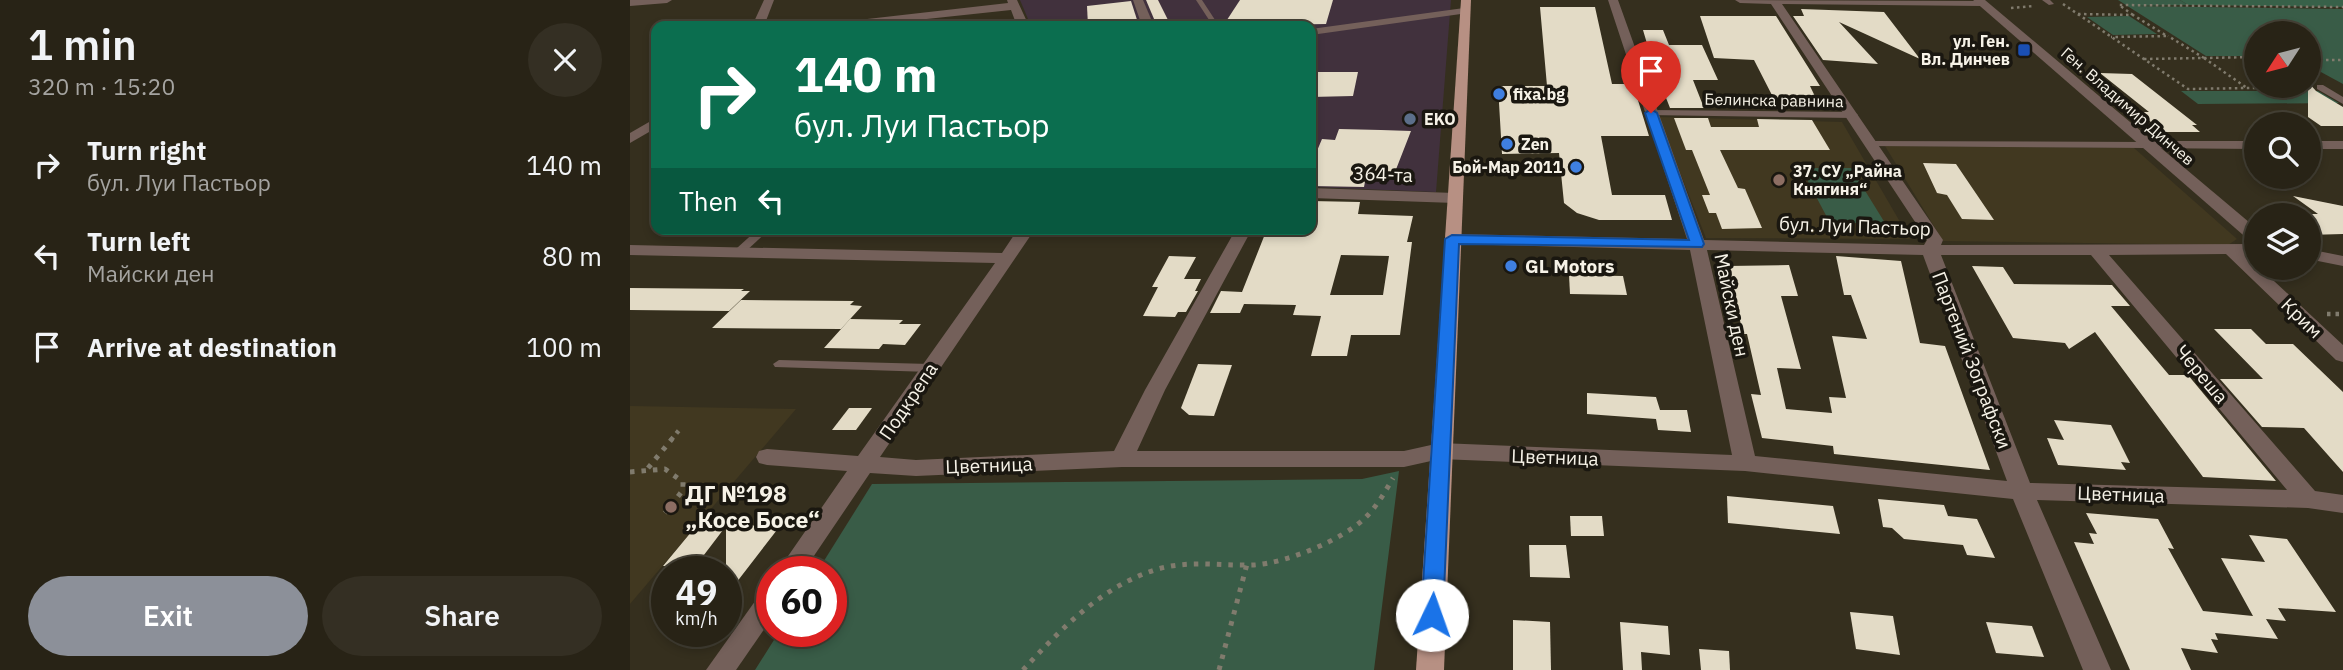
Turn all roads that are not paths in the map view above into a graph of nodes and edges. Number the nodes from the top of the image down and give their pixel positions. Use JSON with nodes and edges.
{"nodes":[{"id":1,"x":667,"y":0,"type":"edge"},
{"id":2,"x":769,"y":0,"type":"edge"},
{"id":3,"x":1138,"y":0,"type":"edge"},
{"id":4,"x":1199,"y":0,"type":"edge"},
{"id":5,"x":1613,"y":0,"type":"edge"},
{"id":6,"x":1740,"y":0,"type":"edge"},
{"id":7,"x":1774,"y":0,"type":"edge"},
{"id":8,"x":1980,"y":2,"type":"edge"},
{"id":9,"x":630,"y":3,"type":"edge"},
{"id":10,"x":1013,"y":3,"type":"edge"},
{"id":11,"x":1465,"y":6,"type":"edge"},
{"id":12,"x":760,"y":21,"type":"edge"},
{"id":13,"x":871,"y":21,"type":"edge"},
{"id":14,"x":1021,"y":21,"type":"edge"},
{"id":15,"x":1146,"y":21,"type":"edge"},
{"id":16,"x":1213,"y":21,"type":"edge"},
{"id":17,"x":1316,"y":31,"type":"edge"},
{"id":18,"x":2321,"y":88,"type":"edge"},
{"id":19,"x":2343,"y":101,"type":"edge"},
{"id":20,"x":1651,"y":113,"type":"junction"},
{"id":21,"x":1854,"y":116,"type":"junction"},
{"id":22,"x":651,"y":126,"type":"edge"},
{"id":23,"x":630,"y":139,"type":"edge"},
{"id":24,"x":1872,"y":144,"type":"junction"},
{"id":25,"x":2146,"y":145,"type":"junction"},
{"id":26,"x":2244,"y":145,"type":"edge"},
{"id":27,"x":2321,"y":145,"type":"edge"},
{"id":28,"x":2343,"y":145,"type":"edge"},
{"id":29,"x":1316,"y":193,"type":"edge"},
{"id":30,"x":1455,"y":198,"type":"junction"},
{"id":31,"x":2244,"y":227,"type":"edge"},
{"id":32,"x":758,"y":235,"type":"edge"},
{"id":33,"x":1023,"y":235,"type":"edge"},
{"id":34,"x":1241,"y":235,"type":"edge"},
{"id":35,"x":1452,"y":239,"type":"junction"},
{"id":36,"x":1697,"y":244,"type":"junction"},
{"id":37,"x":2095,"y":249,"type":"junction"},
{"id":38,"x":2244,"y":249,"type":"edge"},
{"id":39,"x":630,"y":250,"type":"edge"},
{"id":40,"x":741,"y":250,"type":"junction"},
{"id":41,"x":1930,"y":250,"type":"junction"},
{"id":42,"x":2231,"y":250,"type":"junction"},
{"id":43,"x":2321,"y":257,"type":"edge"},
{"id":44,"x":1007,"y":258,"type":"junction"},
{"id":45,"x":2343,"y":261,"type":"edge"},
{"id":46,"x":2343,"y":356,"type":"edge"},
{"id":47,"x":779,"y":365,"type":"dead end"},
{"id":48,"x":930,"y":368,"type":"junction"},
{"id":49,"x":1440,"y":451,"type":"junction"},
{"id":50,"x":767,"y":457,"type":"dead end"},
{"id":51,"x":1122,"y":459,"type":"junction"},
{"id":52,"x":1745,"y":463,"type":"junction"},
{"id":53,"x":866,"y":464,"type":"junction"},
{"id":54,"x":2022,"y":491,"type":"junction"},
{"id":55,"x":2308,"y":499,"type":"junction"},
{"id":56,"x":2343,"y":504,"type":"edge"},
{"id":57,"x":800,"y":556,"type":"edge"},
{"id":58,"x":756,"y":619,"type":"edge"},
{"id":59,"x":720,"y":670,"type":"edge"},
{"id":60,"x":1430,"y":670,"type":"edge"},
{"id":61,"x":2097,"y":670,"type":"edge"}],
"edges":[{"from":1,"to":9,"type":"street"},
{"from":2,"to":12,"type":"street"},
{"from":3,"to":15,"type":"street"},
{"from":4,"to":16,"type":"lane"},
{"from":5,"to":20,"type":"street","name":"Майски ден"},
{"from":6,"to":7,"type":"street"},
{"from":7,"to":8,"type":"street"},
{"from":7,"to":21,"type":"street","name":"Партений Зографски"},
{"from":8,"to":25,"type":"street","name":"Ген. Владимир Динчев"},
{"from":10,"to":13,"type":"street"},
{"from":10,"to":14,"type":"street"},
{"from":11,"to":17,"type":"street"},
{"from":11,"to":30,"type":"main road"},
{"from":18,"to":19,"type":"lane"},
{"from":20,"to":21,"type":"lane","name":"Белинска равнина"},
{"from":20,"to":36,"type":"street","name":"Майски ден"},
{"from":21,"to":24,"type":"street","name":"Партений Зографски"},
{"from":22,"to":23,"type":"street"},
{"from":24,"to":25,"type":"lane"},
{"from":24,"to":41,"type":"street","name":"Партений Зографски"},
{"from":25,"to":26,"type":"street"},
{"from":25,"to":31,"type":"street","name":"Ген. Владимир Динчев"},
{"from":27,"to":28,"type":"street"},
{"from":29,"to":30,"type":"street","name":"364-та"},
{"from":30,"to":35,"type":"main road"},
{"from":32,"to":40,"type":"lane"},
{"from":33,"to":44,"type":"street","name":"Подкрепа"},
{"from":34,"to":51,"type":"street"},
{"from":35,"to":36,"type":"street","name":"бул. Луи Пастьор"},
{"from":35,"to":49,"type":"main road"},
{"from":36,"to":41,"type":"street","name":"бул. Луи Пастьор"},
{"from":36,"to":52,"type":"street","name":"Майски ден"},
{"from":37,"to":41,"type":"street","name":"бул. Луи Пастьор"},
{"from":37,"to":42,"type":"street","name":"бул. Луи Пастьор"},
{"from":37,"to":55,"type":"street","name":"Череша"},
{"from":38,"to":42,"type":"street","name":"бул. Луи Пастьор"},
{"from":39,"to":40,"type":"street"},
{"from":40,"to":44,"type":"street"},
{"from":41,"to":54,"type":"street","name":"Партений Зографски"},
{"from":42,"to":46,"type":"street","name":"Крим"},
{"from":43,"to":45,"type":"street"},
{"from":44,"to":48,"type":"street","name":"Подкрепа"},
{"from":47,"to":48,"type":"lane"},
{"from":48,"to":53,"type":"street","name":"Подкрепа"},
{"from":49,"to":51,"type":"street","name":"Цветница"},
{"from":49,"to":52,"type":"street","name":"Цветница"},
{"from":49,"to":60,"type":"main road"},
{"from":50,"to":53,"type":"street","name":"Цветница"},
{"from":51,"to":53,"type":"street","name":"Цветница"},
{"from":52,"to":54,"type":"street","name":"Цветница"},
{"from":53,"to":57,"type":"street","name":"Подкрепа"},
{"from":54,"to":55,"type":"street","name":"Цветница"},
{"from":54,"to":61,"type":"street","name":"Партений Зографски"},
{"from":55,"to":56,"type":"street","name":"Цветница"},
{"from":58,"to":59,"type":"street"}]}
